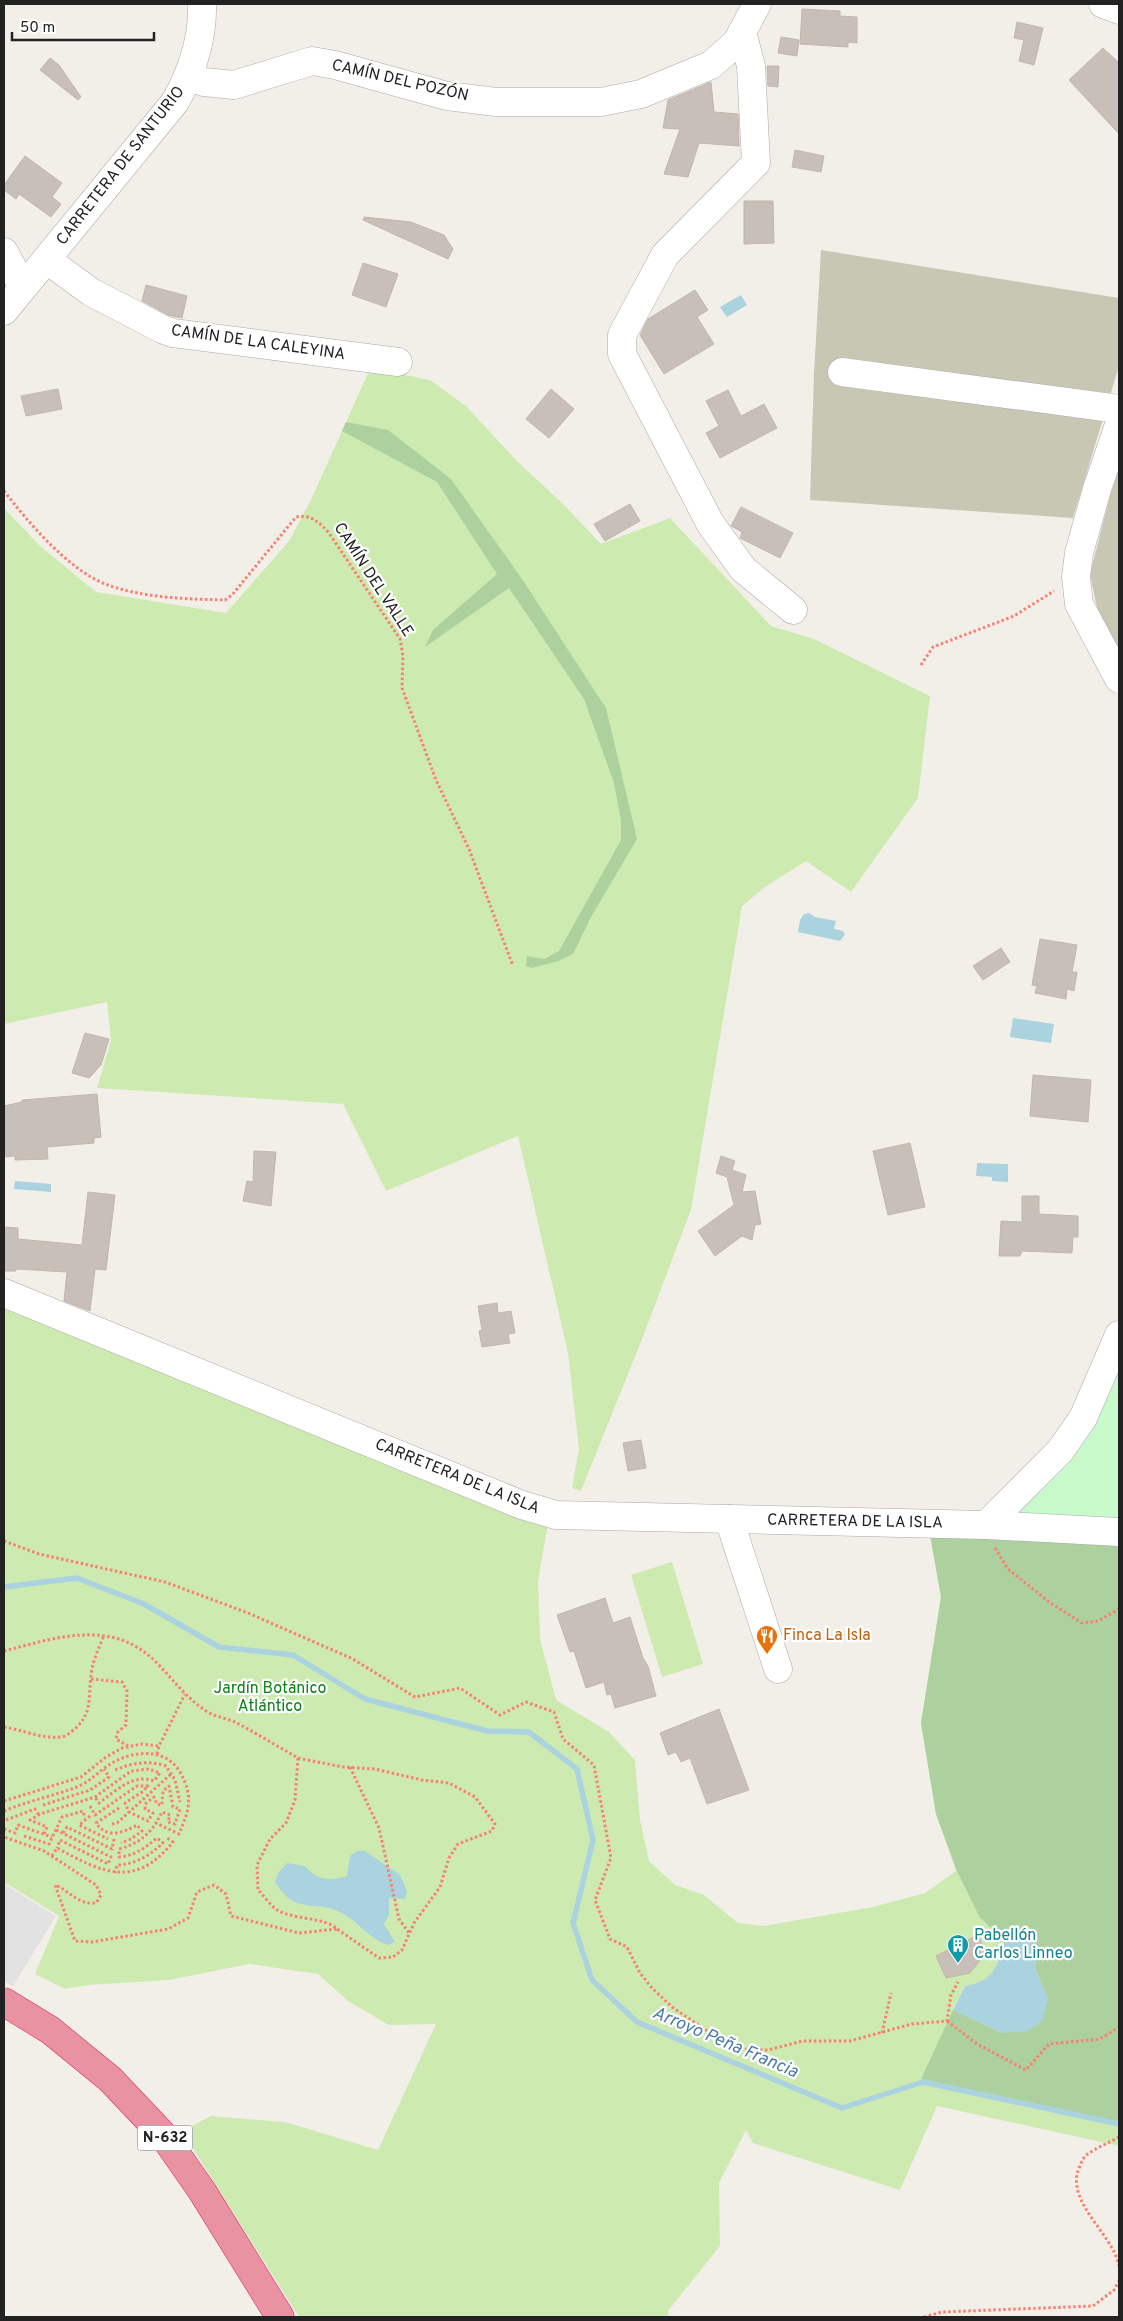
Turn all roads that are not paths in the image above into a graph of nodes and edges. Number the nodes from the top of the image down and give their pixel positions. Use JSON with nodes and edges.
{"nodes":[{"id":1,"x":202,"y":4,"type":"edge"},
{"id":2,"x":757,"y":4,"type":"edge"},
{"id":3,"x":1103,"y":4,"type":"edge"},
{"id":4,"x":1119,"y":10,"type":"edge"},
{"id":5,"x":742,"y":32,"type":"junction"},
{"id":6,"x":190,"y":77,"type":"junction"},
{"id":7,"x":4,"y":252,"type":"edge"},
{"id":8,"x":47,"y":260,"type":"junction"},
{"id":9,"x":23,"y":287,"type":"junction"},
{"id":10,"x":4,"y":311,"type":"edge"},
{"id":11,"x":398,"y":362,"type":"dead end"},
{"id":12,"x":842,"y":372,"type":"dead end"},
{"id":13,"x":1119,"y":410,"type":"edge"},
{"id":14,"x":1119,"y":425,"type":"edge"},
{"id":15,"x":793,"y":610,"type":"dead end"},
{"id":16,"x":1119,"y":679,"type":"edge"},
{"id":17,"x":4,"y":1293,"type":"edge"},
{"id":18,"x":1119,"y":1335,"type":"edge"},
{"id":19,"x":729,"y":1519,"type":"junction"},
{"id":20,"x":1119,"y":1532,"type":"edge"},
{"id":21,"x":990,"y":1536,"type":"junction"},
{"id":22,"x":778,"y":1670,"type":"dead end"},
{"id":23,"x":4,"y":2002,"type":"edge"},
{"id":24,"x":280,"y":2317,"type":"edge"}],
"edges":[{"from":1,"to":6,"type":"street","name":"CARRETERA DE SANTURIO"},
{"from":2,"to":5,"type":"street","name":"CAMÍN DEL POZÓN"},
{"from":3,"to":4,"type":"street"},
{"from":5,"to":6,"type":"street","name":"CAMÍN DEL POZÓN"},
{"from":5,"to":15,"type":"street"},
{"from":6,"to":8,"type":"street","name":"CARRETERA DE SANTURIO"},
{"from":7,"to":9,"type":"street"},
{"from":8,"to":9,"type":"street","name":"CARRETERA DE SANTURIO"},
{"from":8,"to":11,"type":"street","name":"CAMÍN DE LA CALEYINA"},
{"from":9,"to":10,"type":"street","name":"CARRETERA DE SANTURIO"},
{"from":12,"to":13,"type":"street"},
{"from":14,"to":16,"type":"street"},
{"from":17,"to":19,"type":"street","name":"CARRETERA DE LA ISLA"},
{"from":18,"to":21,"type":"street"},
{"from":19,"to":21,"type":"street","name":"CARRETERA DE LA ISLA"},
{"from":19,"to":22,"type":"street"},
{"from":20,"to":21,"type":"street","name":"CARRETERA DE LA ISLA"},
{"from":23,"to":24,"type":"highway","number":"N-632"}]}
